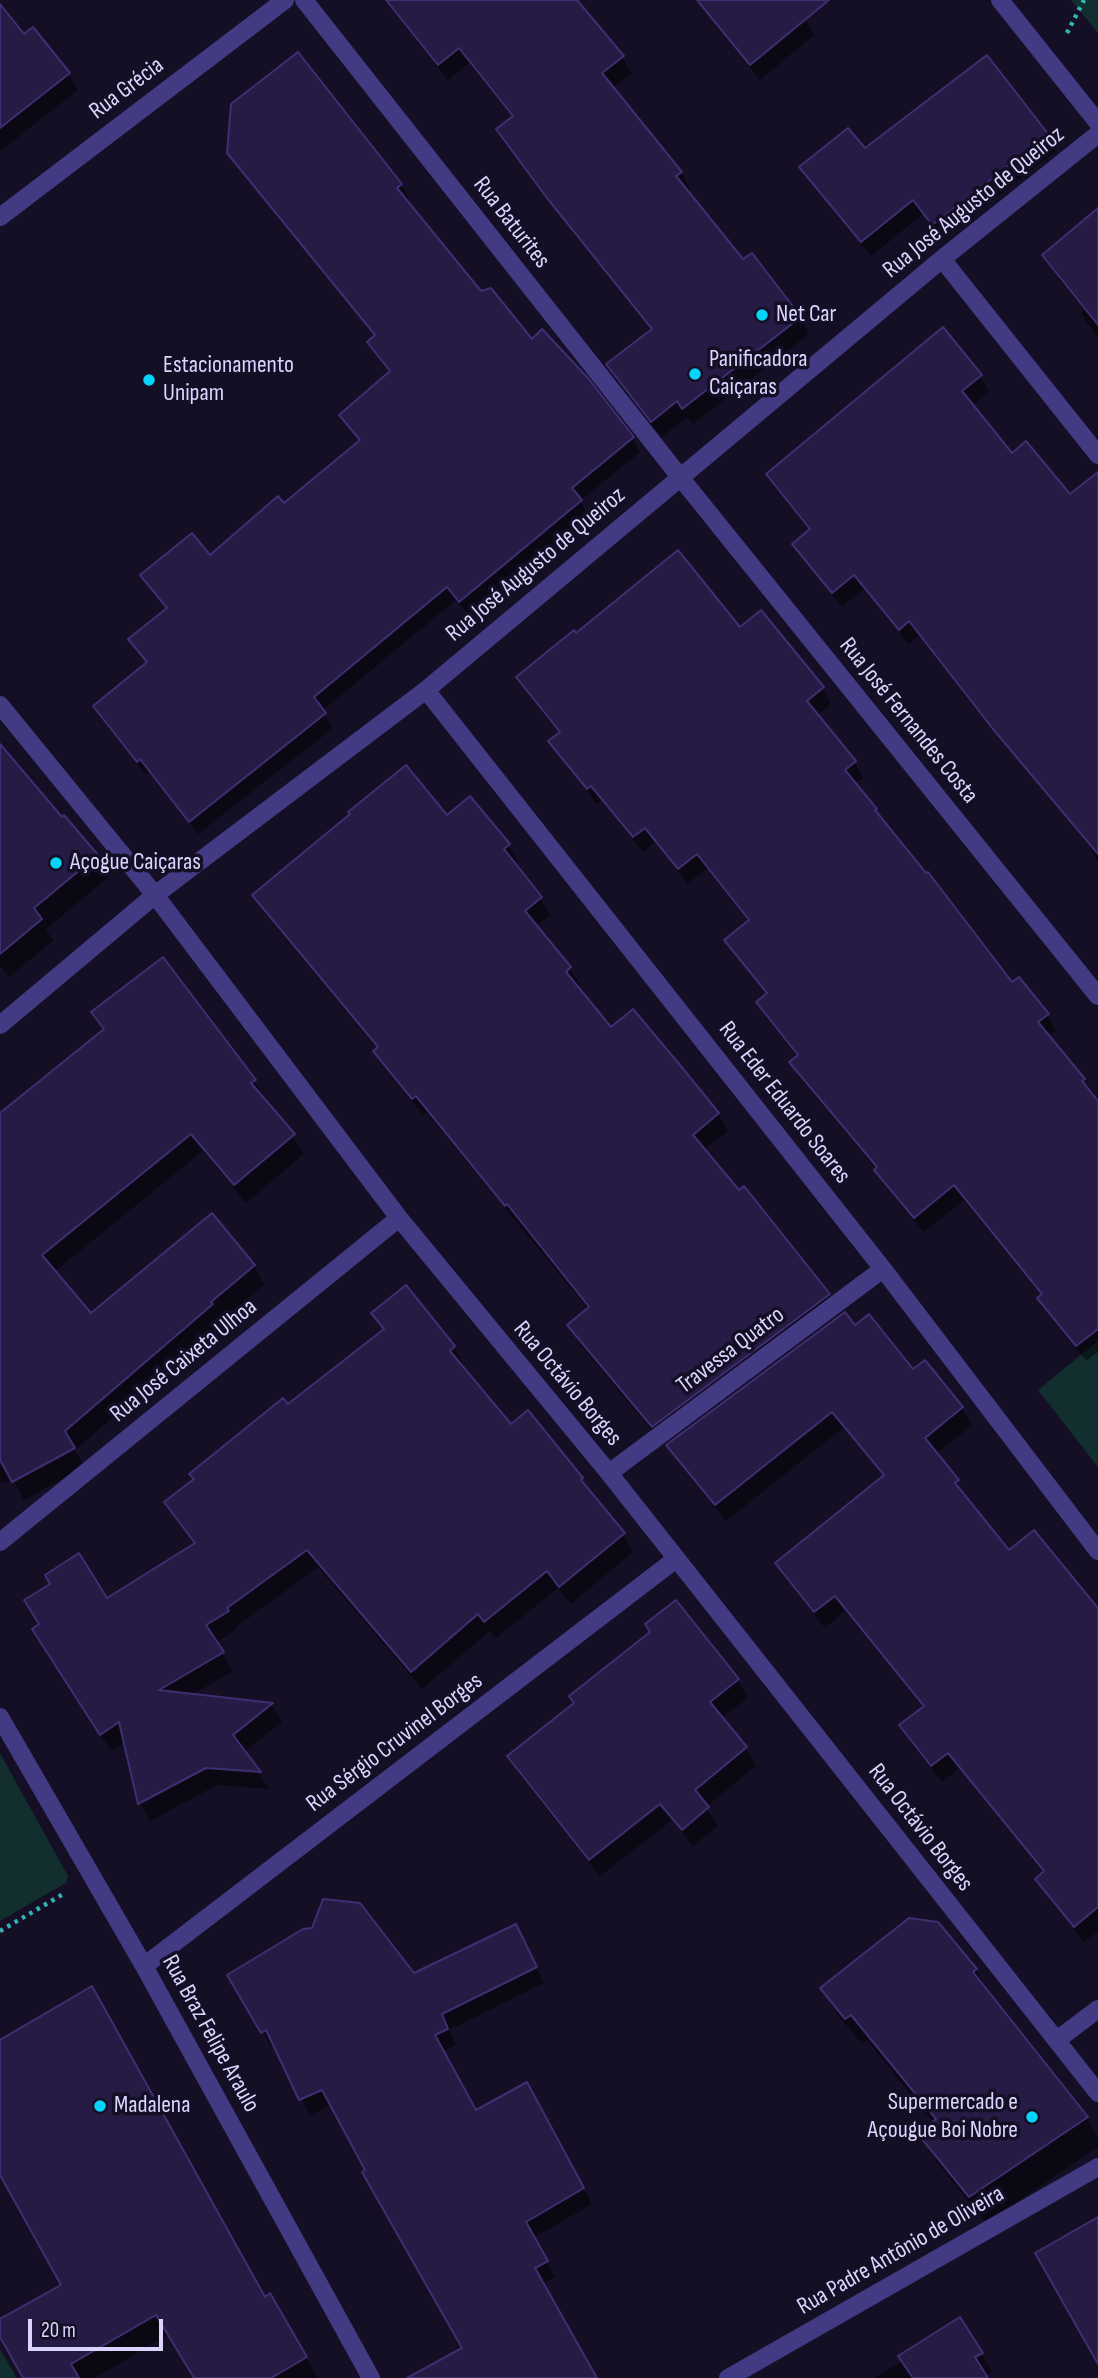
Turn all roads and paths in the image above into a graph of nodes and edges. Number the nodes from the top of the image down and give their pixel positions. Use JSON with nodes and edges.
{"nodes":[{"id":1,"x":285,"y":0,"type":"edge"},
{"id":2,"x":304,"y":0,"type":"edge"},
{"id":3,"x":1000,"y":0,"type":"edge"},
{"id":4,"x":1098,"y":123,"type":"edge"},
{"id":5,"x":1098,"y":134,"type":"edge"},
{"id":6,"x":0,"y":216,"type":"edge"},
{"id":7,"x":942,"y":259,"type":"junction"},
{"id":8,"x":1098,"y":455,"type":"edge"},
{"id":9,"x":680,"y":477,"type":"junction"},
{"id":10,"x":426,"y":690,"type":"junction"},
{"id":11,"x":0,"y":705,"type":"edge"},
{"id":12,"x":155,"y":895,"type":"junction"},
{"id":13,"x":1098,"y":996,"type":"edge"},
{"id":14,"x":0,"y":1025,"type":"edge"},
{"id":15,"x":399,"y":1218,"type":"junction"},
{"id":16,"x":883,"y":1269,"type":"junction"},
{"id":17,"x":609,"y":1473,"type":"junction"},
{"id":18,"x":0,"y":1542,"type":"edge"},
{"id":19,"x":1098,"y":1551,"type":"edge"},
{"id":20,"x":676,"y":1559,"type":"junction"},
{"id":21,"x":0,"y":1717,"type":"edge"},
{"id":22,"x":93,"y":1877,"type":"junction"},
{"id":23,"x":0,"y":1931,"type":"edge"},
{"id":24,"x":144,"y":1966,"type":"junction"},
{"id":25,"x":1098,"y":2009,"type":"edge"},
{"id":26,"x":1058,"y":2040,"type":"junction"},
{"id":27,"x":1098,"y":2093,"type":"edge"},
{"id":28,"x":1098,"y":2167,"type":"edge"},
{"id":29,"x":371,"y":2378,"type":"edge"},
{"id":30,"x":728,"y":2378,"type":"edge"}],
"edges":[{"from":1,"to":6,"type":"street","name":"Rua Grécia"},
{"from":2,"to":9,"type":"street","name":"Rua Baturites"},
{"from":3,"to":4,"type":"street"},
{"from":5,"to":7,"type":"street","name":"Rua José Augusto de Queiroz"},
{"from":7,"to":8,"type":"street"},
{"from":7,"to":9,"type":"street","name":"Rua José Augusto de Queiroz"},
{"from":9,"to":10,"type":"street","name":"Rua José Augusto de Queiroz"},
{"from":9,"to":13,"type":"street","name":"Rua José Fernandes Costa"},
{"from":10,"to":12,"type":"street","name":"Rua José Augusto de Queiroz"},
{"from":10,"to":16,"type":"street","name":"Rua Eder Eduardo Soares"},
{"from":11,"to":12,"type":"street","name":"Rua Octávio Borges"},
{"from":12,"to":14,"type":"street","name":"Rua José Augusto de Queiroz"},
{"from":12,"to":15,"type":"street","name":"Rua Octávio Borges"},
{"from":15,"to":17,"type":"street","name":"Rua Octávio Borges"},
{"from":15,"to":18,"type":"street","name":"Rua José Caixeta Ulhoa"},
{"from":16,"to":17,"type":"street","name":"Travessa Quatro"},
{"from":16,"to":19,"type":"street","name":"Rua Eder Eduardo Soares"},
{"from":17,"to":20,"type":"street","name":"Rua Octávio Borges"},
{"from":20,"to":24,"type":"street","name":"Rua Sérgio Cruvinel Borges"},
{"from":20,"to":26,"type":"street","name":"Rua Octávio Borges"},
{"from":21,"to":22,"type":"street","name":"Rua Braz Felipe Araulo"},
{"from":22,"to":23,"type":"path"},
{"from":22,"to":24,"type":"street","name":"Rua Braz Felipe Araulo"},
{"from":24,"to":29,"type":"street","name":"Rua Braz Felipe Araulo"},
{"from":25,"to":26,"type":"street"},
{"from":26,"to":27,"type":"street","name":"Rua Octávio Borges"},
{"from":28,"to":30,"type":"street","name":"Rua Padre Antônio de Oliveira"}]}
